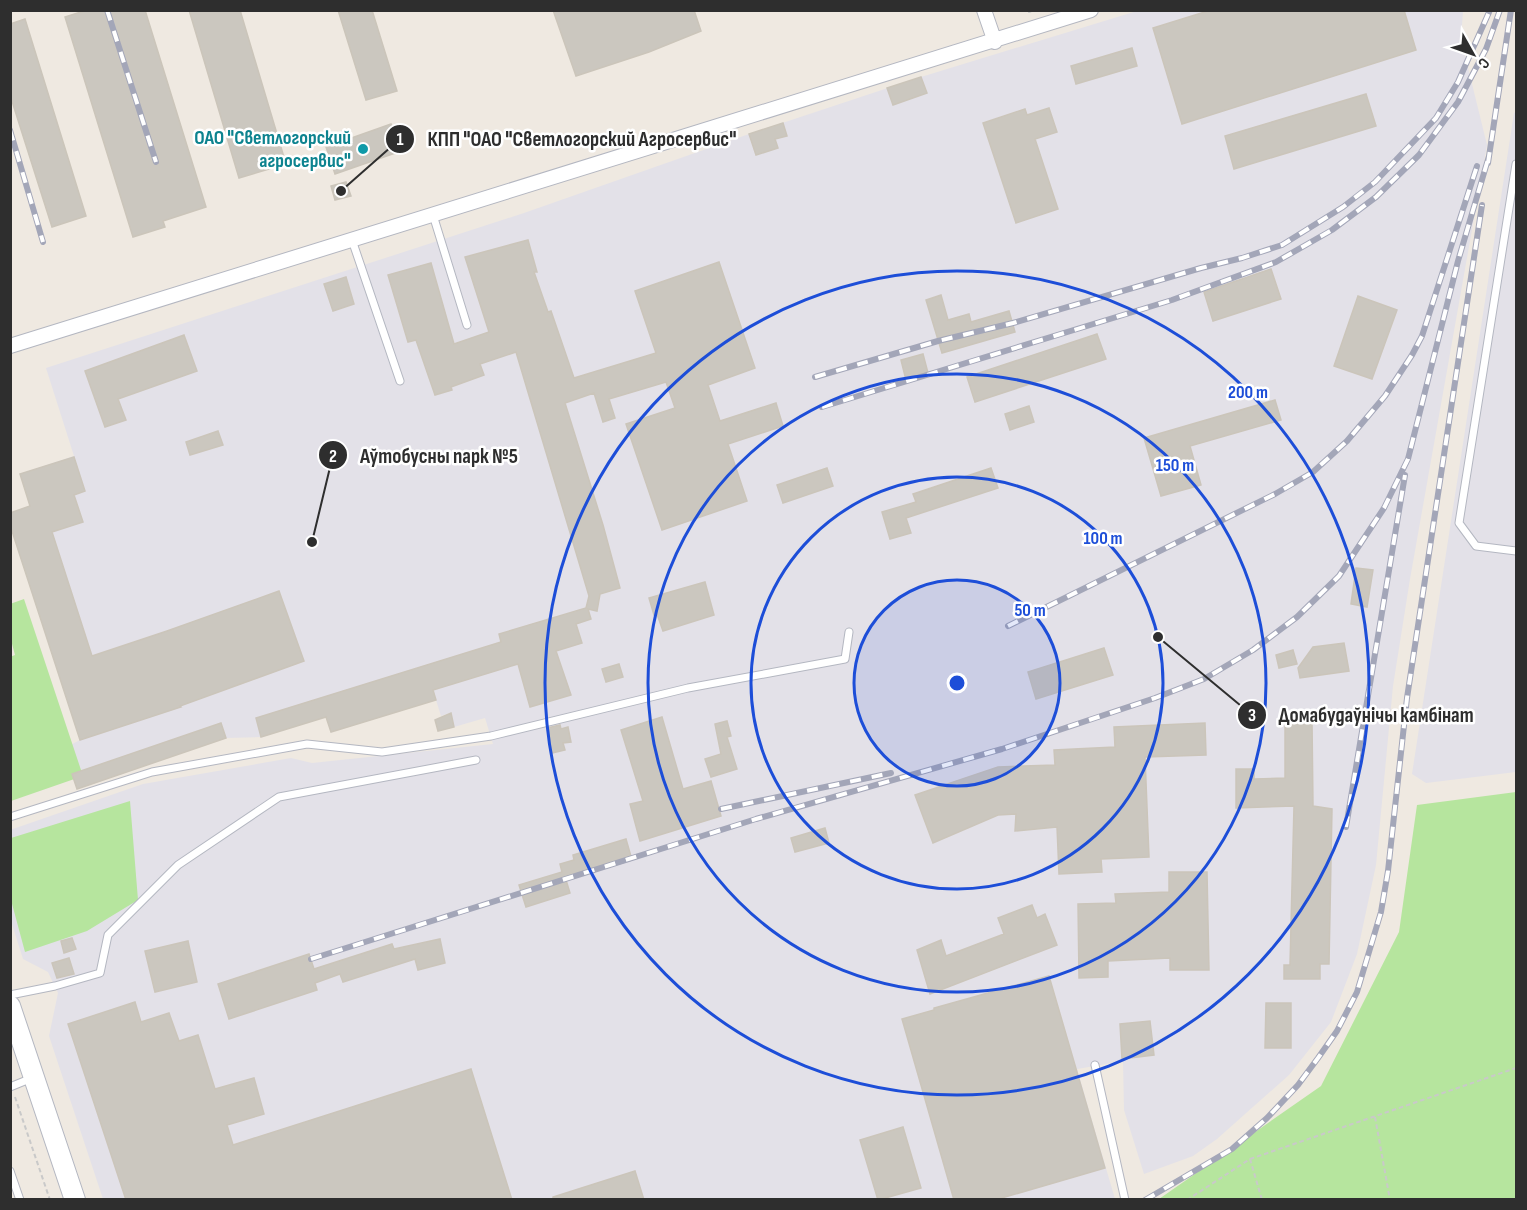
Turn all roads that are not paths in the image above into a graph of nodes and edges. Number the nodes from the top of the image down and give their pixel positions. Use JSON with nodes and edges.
{"nodes":[{"id":1,"x":984,"y":10,"type":"edge"},
{"id":2,"x":1091,"y":10,"type":"edge"},
{"id":3,"x":994,"y":42,"type":"junction"},
{"id":4,"x":1516,"y":164,"type":"edge"},
{"id":5,"x":433,"y":215,"type":"junction"},
{"id":6,"x":352,"y":240,"type":"junction"},
{"id":7,"x":467,"y":326,"type":"dead end"},
{"id":8,"x":10,"y":346,"type":"edge"},
{"id":9,"x":400,"y":381,"type":"dead end"},
{"id":10,"x":1516,"y":551,"type":"edge"},
{"id":11,"x":849,"y":632,"type":"dead end"},
{"id":12,"x":476,"y":760,"type":"dead end"},
{"id":13,"x":10,"y":817,"type":"edge"},
{"id":14,"x":10,"y":995,"type":"edge"},
{"id":15,"x":10,"y":1006,"type":"edge"},
{"id":16,"x":1095,"y":1065,"type":"dead end"},
{"id":17,"x":34,"y":1077,"type":"junction"},
{"id":18,"x":11,"y":1087,"type":"edge"},
{"id":19,"x":10,"y":1171,"type":"edge"},
{"id":20,"x":20,"y":1200,"type":"edge"},
{"id":21,"x":75,"y":1200,"type":"edge"},
{"id":22,"x":1125,"y":1200,"type":"edge"}],
"edges":[{"from":1,"to":3,"type":"street"},
{"from":2,"to":3,"type":"street"},
{"from":3,"to":5,"type":"street"},
{"from":4,"to":10,"type":"lane"},
{"from":5,"to":6,"type":"street"},
{"from":5,"to":7,"type":"lane"},
{"from":6,"to":8,"type":"street"},
{"from":6,"to":9,"type":"lane"},
{"from":11,"to":13,"type":"lane"},
{"from":12,"to":14,"type":"lane"},
{"from":15,"to":17,"type":"main road"},
{"from":16,"to":22,"type":"lane"},
{"from":17,"to":18,"type":"lane"},
{"from":17,"to":21,"type":"main road"},
{"from":19,"to":20,"type":"lane"}]}
